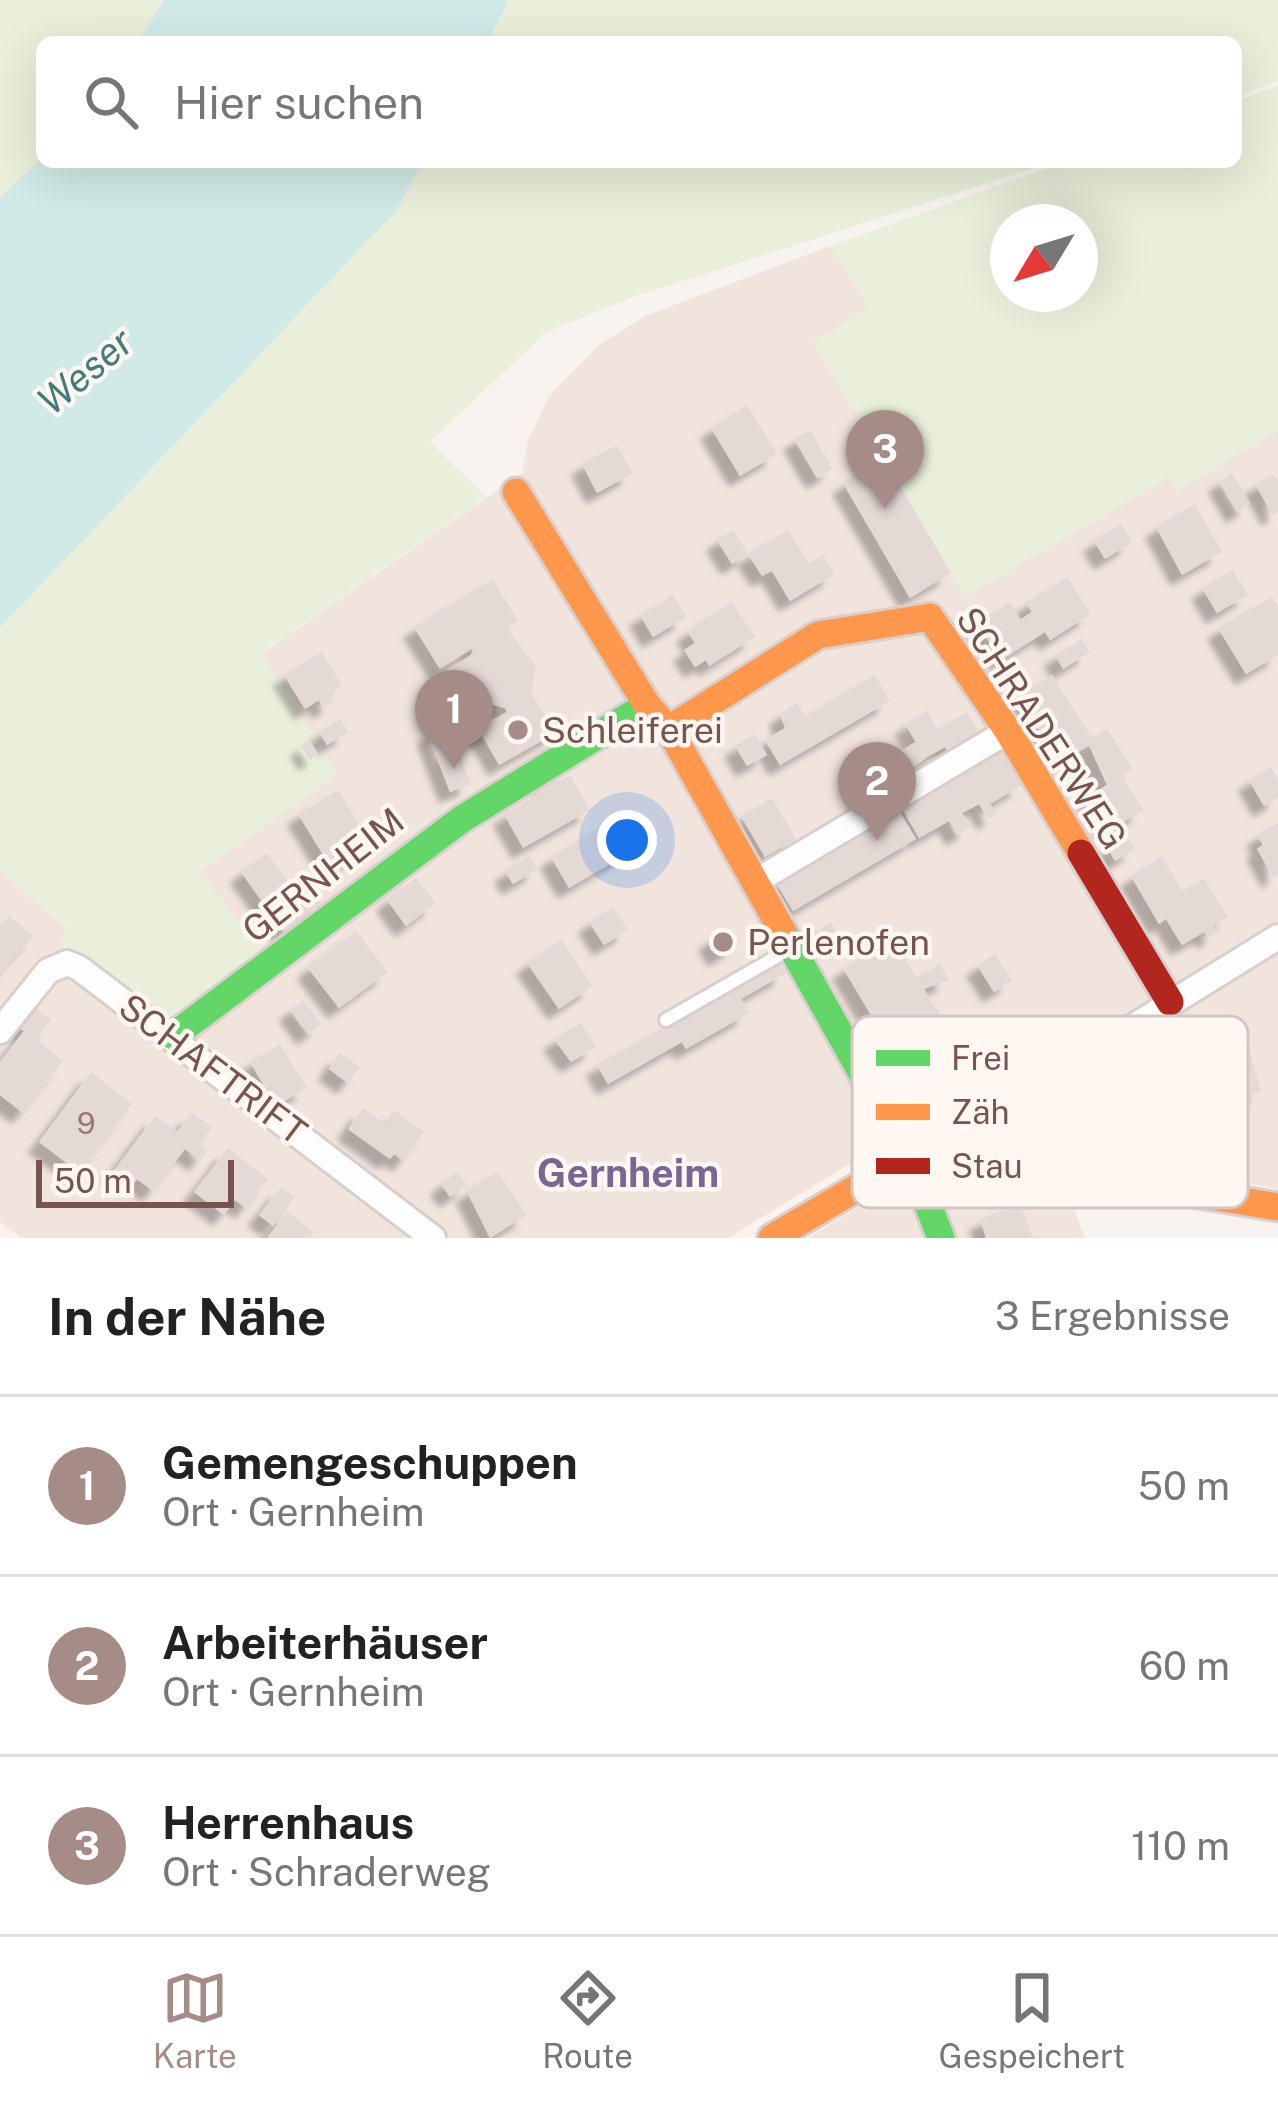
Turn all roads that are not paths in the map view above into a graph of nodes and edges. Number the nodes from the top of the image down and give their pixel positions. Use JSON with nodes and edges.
{"nodes":[{"id":1,"x":516,"y":492,"type":"dead end"},
{"id":2,"x":647,"y":705,"type":"junction"},
{"id":3,"x":669,"y":729,"type":"junction"},
{"id":4,"x":1008,"y":731,"type":"junction"},
{"id":5,"x":755,"y":882,"type":"junction"},
{"id":6,"x":1278,"y":937,"type":"edge"},
{"id":7,"x":791,"y":948,"type":"junction"},
{"id":8,"x":1170,"y":1002,"type":"junction"},
{"id":9,"x":1148,"y":1016,"type":"edge"},
{"id":10,"x":666,"y":1020,"type":"dead end"},
{"id":11,"x":0,"y":1031,"type":"edge"},
{"id":12,"x":172,"y":1036,"type":"junction"},
{"id":13,"x":852,"y":1057,"type":"edge"},
{"id":14,"x":852,"y":1193,"type":"edge"},
{"id":15,"x":1248,"y":1202,"type":"edge"},
{"id":16,"x":1278,"y":1207,"type":"edge"},
{"id":17,"x":929,"y":1208,"type":"edge"},
{"id":18,"x":433,"y":1238,"type":"edge"},
{"id":19,"x":772,"y":1238,"type":"edge"},
{"id":20,"x":941,"y":1238,"type":"edge"}],
"edges":[{"from":1,"to":2,"type":"street"},
{"from":2,"to":3,"type":"street"},
{"from":2,"to":12,"type":"street","name":"GERNHEIM"},
{"from":3,"to":4,"type":"street","name":"SCHRADERWEG"},
{"from":3,"to":5,"type":"street"},
{"from":4,"to":5,"type":"street"},
{"from":4,"to":8,"type":"street","name":"SCHRADERWEG"},
{"from":5,"to":7,"type":"street"},
{"from":6,"to":8,"type":"street"},
{"from":7,"to":10,"type":"lane"},
{"from":7,"to":13,"type":"street"},
{"from":8,"to":9,"type":"street"},
{"from":11,"to":12,"type":"street","name":"SCHAFTRIFT"},
{"from":12,"to":18,"type":"street","name":"SCHAFTRIFT"},
{"from":14,"to":19,"type":"street"},
{"from":15,"to":16,"type":"street"},
{"from":17,"to":20,"type":"street"}]}
